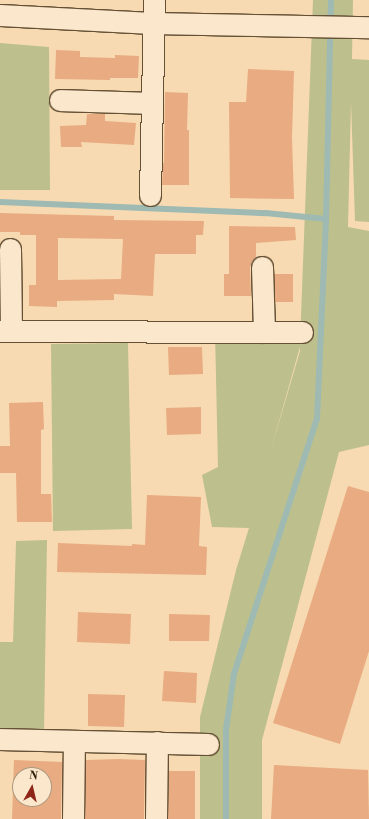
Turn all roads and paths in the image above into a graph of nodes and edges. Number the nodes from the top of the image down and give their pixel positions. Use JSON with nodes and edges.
{"nodes":[{"id":1,"x":154,"y":0,"type":"edge"},
{"id":2,"x":0,"y":15,"type":"edge"},
{"id":3,"x":152,"y":23,"type":"junction"},
{"id":4,"x":369,"y":27,"type":"edge"},
{"id":5,"x":60,"y":100,"type":"dead end"},
{"id":6,"x":151,"y":103,"type":"junction"},
{"id":7,"x":150,"y":195,"type":"dead end"},
{"id":8,"x":10,"y":250,"type":"dead end"},
{"id":9,"x":262,"y":267,"type":"dead end"},
{"id":10,"x":6,"y":331,"type":"edge"},
{"id":11,"x":264,"y":332,"type":"junction"},
{"id":12,"x":302,"y":332,"type":"dead end"},
{"id":13,"x":0,"y":739,"type":"edge"},
{"id":14,"x":74,"y":741,"type":"junction"},
{"id":15,"x":157,"y":742,"type":"junction"},
{"id":16,"x":208,"y":744,"type":"dead end"},
{"id":17,"x":73,"y":819,"type":"edge"},
{"id":18,"x":156,"y":819,"type":"edge"}],
"edges":[{"from":1,"to":3,"type":"street"},
{"from":2,"to":3,"type":"street"},
{"from":3,"to":4,"type":"street"},
{"from":3,"to":6,"type":"street"},
{"from":5,"to":6,"type":"street"},
{"from":6,"to":7,"type":"street"},
{"from":8,"to":10,"type":"street"},
{"from":9,"to":11,"type":"street"},
{"from":10,"to":11,"type":"street"},
{"from":11,"to":12,"type":"street"},
{"from":13,"to":14,"type":"street"},
{"from":14,"to":15,"type":"street"},
{"from":14,"to":17,"type":"street"},
{"from":15,"to":16,"type":"street"},
{"from":15,"to":18,"type":"street"}]}
